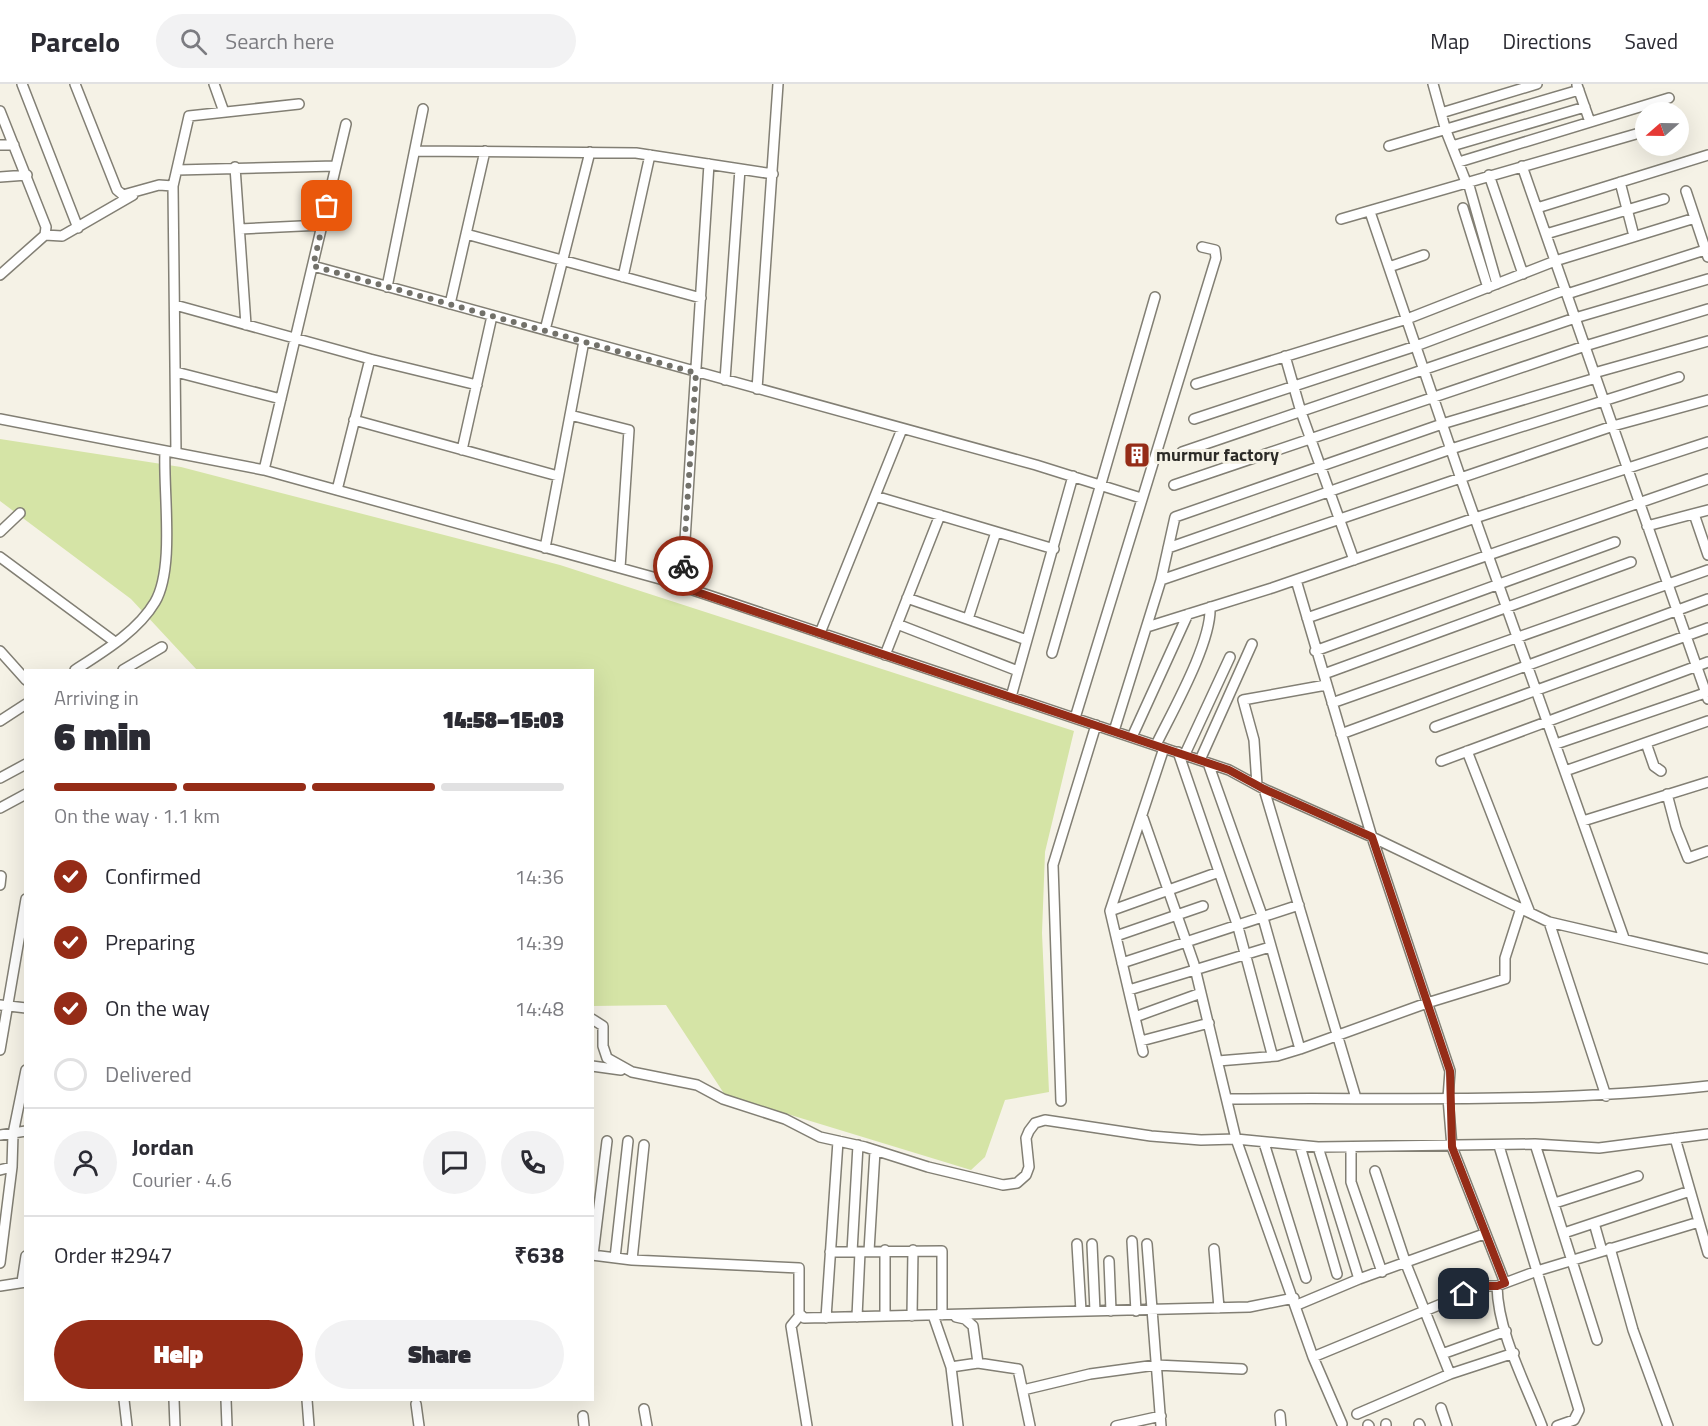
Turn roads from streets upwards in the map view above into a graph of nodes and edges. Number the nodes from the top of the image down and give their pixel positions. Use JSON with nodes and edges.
{"nodes":[{"id":1,"x":22,"y":84,"type":"edge"},
{"id":2,"x":75,"y":84,"type":"edge"},
{"id":3,"x":214,"y":84,"type":"edge"},
{"id":4,"x":778,"y":84,"type":"edge"},
{"id":5,"x":1433,"y":84,"type":"edge"},
{"id":6,"x":1537,"y":84,"type":"edge"},
{"id":7,"x":1578,"y":87,"type":"edge"},
{"id":8,"x":1669,"y":98,"type":"dead end"},
{"id":9,"x":299,"y":104,"type":"dead end"},
{"id":10,"x":1585,"y":107,"type":"junction"},
{"id":11,"x":423,"y":109,"type":"dead end"},
{"id":12,"x":224,"y":112,"type":"junction"},
{"id":13,"x":0,"y":113,"type":"edge"},
{"id":14,"x":1441,"y":113,"type":"junction"},
{"id":15,"x":1590,"y":122,"type":"junction"},
{"id":16,"x":346,"y":124,"type":"dead end"},
{"id":17,"x":1446,"y":131,"type":"junction"},
{"id":18,"x":1635,"y":134,"type":"edge"},
{"id":19,"x":14,"y":144,"type":"junction"},
{"id":20,"x":0,"y":145,"type":"edge"},
{"id":21,"x":1389,"y":146,"type":"dead end"},
{"id":22,"x":1452,"y":146,"type":"junction"},
{"id":23,"x":415,"y":151,"type":"junction"},
{"id":24,"x":485,"y":151,"type":"junction"},
{"id":25,"x":590,"y":152,"type":"junction"},
{"id":26,"x":650,"y":155,"type":"junction"},
{"id":27,"x":1708,"y":155,"type":"edge"},
{"id":28,"x":1458,"y":162,"type":"junction"},
{"id":29,"x":709,"y":164,"type":"junction"},
{"id":30,"x":336,"y":166,"type":"junction"},
{"id":31,"x":1522,"y":166,"type":"junction"},
{"id":32,"x":235,"y":167,"type":"junction"},
{"id":33,"x":740,"y":169,"type":"junction"},
{"id":34,"x":177,"y":170,"type":"junction"},
{"id":35,"x":773,"y":174,"type":"junction"},
{"id":36,"x":27,"y":175,"type":"junction"},
{"id":37,"x":1489,"y":175,"type":"junction"},
{"id":38,"x":0,"y":177,"type":"edge"},
{"id":39,"x":1467,"y":182,"type":"junction"},
{"id":40,"x":1620,"y":182,"type":"junction"},
{"id":41,"x":173,"y":186,"type":"junction"},
{"id":42,"x":142,"y":190,"type":"junction"},
{"id":43,"x":1686,"y":191,"type":"dead end"},
{"id":44,"x":1664,"y":199,"type":"dead end"},
{"id":45,"x":1463,"y":208,"type":"dead end"},
{"id":46,"x":1537,"y":208,"type":"junction"},
{"id":47,"x":1627,"y":210,"type":"junction"},
{"id":48,"x":1370,"y":212,"type":"junction"},
{"id":49,"x":1695,"y":218,"type":"junction"},
{"id":50,"x":1341,"y":219,"type":"dead end"},
{"id":51,"x":322,"y":225,"type":"junction"},
{"id":52,"x":78,"y":228,"type":"junction"},
{"id":53,"x":240,"y":229,"type":"junction"},
{"id":54,"x":45,"y":234,"type":"junction"},
{"id":55,"x":466,"y":234,"type":"junction"},
{"id":56,"x":1546,"y":234,"type":"junction"},
{"id":57,"x":1634,"y":236,"type":"junction"},
{"id":58,"x":1202,"y":247,"type":"dead end"},
{"id":59,"x":1706,"y":247,"type":"edge"},
{"id":60,"x":1424,"y":255,"type":"dead end"},
{"id":61,"x":563,"y":260,"type":"junction"},
{"id":62,"x":1555,"y":261,"type":"junction"},
{"id":63,"x":313,"y":266,"type":"junction"},
{"id":64,"x":1389,"y":267,"type":"junction"},
{"id":65,"x":1523,"y":274,"type":"junction"},
{"id":66,"x":0,"y":275,"type":"edge"},
{"id":67,"x":623,"y":277,"type":"junction"},
{"id":68,"x":1708,"y":279,"type":"edge"},
{"id":69,"x":387,"y":286,"type":"junction"},
{"id":70,"x":1493,"y":286,"type":"junction"},
{"id":71,"x":1566,"y":292,"type":"junction"},
{"id":72,"x":1155,"y":297,"type":"dead end"},
{"id":73,"x":701,"y":298,"type":"junction"},
{"id":74,"x":450,"y":304,"type":"junction"},
{"id":75,"x":176,"y":305,"type":"junction"},
{"id":76,"x":1708,"y":309,"type":"edge"},
{"id":77,"x":492,"y":316,"type":"junction"},
{"id":78,"x":1575,"y":318,"type":"junction"},
{"id":79,"x":1407,"y":319,"type":"junction"},
{"id":80,"x":246,"y":325,"type":"junction"},
{"id":81,"x":545,"y":330,"type":"junction"},
{"id":82,"x":296,"y":338,"type":"junction"},
{"id":83,"x":1708,"y":340,"type":"edge"},
{"id":84,"x":584,"y":341,"type":"junction"},
{"id":85,"x":1416,"y":346,"type":"junction"},
{"id":86,"x":1585,"y":346,"type":"junction"},
{"id":87,"x":1285,"y":356,"type":"junction"},
{"id":88,"x":370,"y":359,"type":"junction"},
{"id":89,"x":1424,"y":371,"type":"junction"},
{"id":90,"x":176,"y":372,"type":"junction"},
{"id":91,"x":696,"y":373,"type":"junction"},
{"id":92,"x":1595,"y":376,"type":"junction"},
{"id":93,"x":1679,"y":377,"type":"dead end"},
{"id":94,"x":725,"y":381,"type":"junction"},
{"id":95,"x":1196,"y":384,"type":"dead end"},
{"id":96,"x":477,"y":386,"type":"junction"},
{"id":97,"x":1293,"y":386,"type":"junction"},
{"id":98,"x":757,"y":390,"type":"junction"},
{"id":99,"x":281,"y":399,"type":"junction"},
{"id":100,"x":1434,"y":399,"type":"junction"},
{"id":101,"x":1604,"y":399,"type":"junction"},
{"id":102,"x":1708,"y":400,"type":"edge"},
{"id":103,"x":1301,"y":412,"type":"junction"},
{"id":104,"x":570,"y":414,"type":"junction"},
{"id":105,"x":0,"y":419,"type":"edge"},
{"id":106,"x":1194,"y":419,"type":"dead end"},
{"id":107,"x":354,"y":420,"type":"junction"},
{"id":108,"x":1442,"y":424,"type":"junction"},
{"id":109,"x":1612,"y":426,"type":"junction"},
{"id":110,"x":902,"y":429,"type":"junction"},
{"id":111,"x":1311,"y":440,"type":"junction"},
{"id":112,"x":1708,"y":442,"type":"edge"},
{"id":113,"x":1451,"y":449,"type":"junction"},
{"id":114,"x":462,"y":450,"type":"junction"},
{"id":115,"x":165,"y":451,"type":"junction"},
{"id":116,"x":1182,"y":452,"type":"dead end"},
{"id":117,"x":176,"y":453,"type":"junction"},
{"id":118,"x":1321,"y":466,"type":"junction"},
{"id":119,"x":1628,"y":470,"type":"junction"},
{"id":120,"x":264,"y":471,"type":"junction"},
{"id":121,"x":558,"y":476,"type":"junction"},
{"id":122,"x":1073,"y":476,"type":"junction"},
{"id":123,"x":1461,"y":479,"type":"junction"},
{"id":124,"x":1708,"y":479,"type":"edge"},
{"id":125,"x":1101,"y":485,"type":"junction"},
{"id":126,"x":1174,"y":486,"type":"dead end"},
{"id":127,"x":337,"y":490,"type":"junction"},
{"id":128,"x":1331,"y":493,"type":"junction"},
{"id":129,"x":875,"y":496,"type":"junction"},
{"id":130,"x":1141,"y":498,"type":"junction"},
{"id":131,"x":1639,"y":503,"type":"junction"},
{"id":132,"x":1708,"y":510,"type":"edge"},
{"id":133,"x":20,"y":513,"type":"dead end"},
{"id":134,"x":1694,"y":514,"type":"junction"},
{"id":135,"x":939,"y":515,"type":"junction"},
{"id":136,"x":1476,"y":518,"type":"junction"},
{"id":137,"x":1340,"y":520,"type":"junction"},
{"id":138,"x":1647,"y":526,"type":"junction"},
{"id":139,"x":0,"y":532,"type":"edge"},
{"id":140,"x":996,"y":532,"type":"junction"},
{"id":141,"x":1615,"y":542,"type":"dead end"},
{"id":142,"x":545,"y":548,"type":"junction"},
{"id":143,"x":1168,"y":548,"type":"junction"},
{"id":144,"x":1054,"y":549,"type":"junction"},
{"id":145,"x":1708,"y":555,"type":"edge"},
{"id":146,"x":1489,"y":557,"type":"junction"},
{"id":147,"x":0,"y":558,"type":"edge"},
{"id":148,"x":1354,"y":560,"type":"junction"},
{"id":149,"x":1631,"y":562,"type":"dead end"},
{"id":150,"x":620,"y":568,"type":"junction"},
{"id":151,"x":1708,"y":570,"type":"edge"},
{"id":152,"x":1161,"y":580,"type":"junction"},
{"id":153,"x":1296,"y":580,"type":"junction"},
{"id":154,"x":1499,"y":584,"type":"junction"},
{"id":155,"x":1668,"y":584,"type":"junction"},
{"id":156,"x":682,"y":587,"type":"junction"},
{"id":157,"x":907,"y":598,"type":"junction"},
{"id":158,"x":1708,"y":599,"type":"edge"},
{"id":159,"x":1210,"y":607,"type":"junction"},
{"id":160,"x":1508,"y":609,"type":"junction"},
{"id":161,"x":1676,"y":610,"type":"junction"},
{"id":162,"x":1188,"y":614,"type":"junction"},
{"id":163,"x":1307,"y":618,"type":"junction"},
{"id":164,"x":968,"y":619,"type":"junction"},
{"id":165,"x":897,"y":624,"type":"junction"},
{"id":166,"x":1147,"y":627,"type":"junction"},
{"id":167,"x":1708,"y":628,"type":"edge"},
{"id":168,"x":820,"y":633,"type":"junction"},
{"id":169,"x":1686,"y":635,"type":"junction"},
{"id":170,"x":1517,"y":636,"type":"junction"},
{"id":171,"x":1028,"y":640,"type":"junction"},
{"id":172,"x":115,"y":642,"type":"junction"},
{"id":173,"x":1252,"y":644,"type":"dead end"},
{"id":174,"x":162,"y":647,"type":"dead end"},
{"id":175,"x":1316,"y":650,"type":"junction"},
{"id":176,"x":0,"y":651,"type":"edge"},
{"id":177,"x":1052,"y":653,"type":"dead end"},
{"id":178,"x":885,"y":655,"type":"junction"},
{"id":179,"x":1230,"y":657,"type":"dead end"},
{"id":180,"x":1708,"y":662,"type":"edge"},
{"id":181,"x":1527,"y":664,"type":"junction"},
{"id":182,"x":1697,"y":666,"type":"junction"},
{"id":183,"x":76,"y":669,"type":"edge"},
{"id":184,"x":125,"y":669,"type":"edge"},
{"id":185,"x":1018,"y":671,"type":"junction"},
{"id":186,"x":1324,"y":675,"type":"junction"},
{"id":187,"x":24,"y":678,"type":"edge"},
{"id":188,"x":1326,"y":685,"type":"junction"},
{"id":189,"x":1537,"y":691,"type":"junction"},
{"id":190,"x":1707,"y":695,"type":"edge"},
{"id":191,"x":1011,"y":697,"type":"junction"},
{"id":192,"x":1332,"y":703,"type":"junction"},
{"id":193,"x":24,"y":705,"type":"edge"},
{"id":194,"x":1075,"y":718,"type":"junction"},
{"id":195,"x":0,"y":721,"type":"edge"},
{"id":196,"x":1708,"y":721,"type":"edge"},
{"id":197,"x":1548,"y":723,"type":"junction"},
{"id":198,"x":1096,"y":725,"type":"junction"},
{"id":199,"x":1435,"y":727,"type":"dead end"},
{"id":200,"x":1114,"y":731,"type":"junction"},
{"id":201,"x":1341,"y":734,"type":"junction"},
{"id":202,"x":1132,"y":737,"type":"junction"},
{"id":203,"x":1646,"y":743,"type":"junction"},
{"id":204,"x":1556,"y":744,"type":"junction"},
{"id":205,"x":1160,"y":747,"type":"junction"},
{"id":206,"x":1467,"y":751,"type":"junction"},
{"id":207,"x":1182,"y":753,"type":"junction"},
{"id":208,"x":1441,"y":760,"type":"dead end"},
{"id":209,"x":1204,"y":762,"type":"junction"},
{"id":210,"x":24,"y":765,"type":"edge"},
{"id":211,"x":1565,"y":771,"type":"junction"},
{"id":212,"x":1661,"y":771,"type":"dead end"},
{"id":213,"x":0,"y":778,"type":"edge"},
{"id":214,"x":1708,"y":782,"type":"edge"},
{"id":215,"x":1260,"y":787,"type":"junction"},
{"id":216,"x":1667,"y":794,"type":"junction"},
{"id":217,"x":24,"y":795,"type":"edge"},
{"id":218,"x":0,"y":808,"type":"edge"},
{"id":219,"x":1143,"y":818,"type":"junction"},
{"id":220,"x":1583,"y":820,"type":"junction"},
{"id":221,"x":1372,"y":837,"type":"junction"},
{"id":222,"x":1708,"y":851,"type":"edge"},
{"id":223,"x":1219,"y":872,"type":"junction"},
{"id":224,"x":1168,"y":889,"type":"junction"},
{"id":225,"x":1299,"y":905,"type":"junction"},
{"id":226,"x":1203,"y":906,"type":"dead end"},
{"id":227,"x":24,"y":909,"type":"edge"},
{"id":228,"x":1526,"y":910,"type":"junction"},
{"id":229,"x":1110,"y":911,"type":"junction"},
{"id":230,"x":1177,"y":915,"type":"junction"},
{"id":231,"x":1263,"y":918,"type":"junction"},
{"id":232,"x":1549,"y":922,"type":"junction"},
{"id":233,"x":1238,"y":927,"type":"junction"},
{"id":234,"x":1116,"y":936,"type":"junction"},
{"id":235,"x":1624,"y":938,"type":"junction"},
{"id":236,"x":1187,"y":943,"type":"junction"},
{"id":237,"x":1270,"y":947,"type":"junction"},
{"id":238,"x":1246,"y":955,"type":"junction"},
{"id":239,"x":1708,"y":959,"type":"edge"},
{"id":240,"x":1122,"y":963,"type":"junction"},
{"id":241,"x":1196,"y":971,"type":"junction"},
{"id":242,"x":1129,"y":990,"type":"junction"},
{"id":243,"x":1202,"y":993,"type":"junction"},
{"id":244,"x":1427,"y":1003,"type":"junction"},
{"id":245,"x":4,"y":1005,"type":"edge"},
{"id":246,"x":24,"y":1008,"type":"edge"},
{"id":247,"x":1135,"y":1017,"type":"junction"},
{"id":248,"x":594,"y":1020,"type":"edge"},
{"id":249,"x":1209,"y":1023,"type":"junction"},
{"id":250,"x":1338,"y":1035,"type":"junction"},
{"id":251,"x":1141,"y":1041,"type":"junction"},
{"id":252,"x":1300,"y":1049,"type":"junction"},
{"id":253,"x":0,"y":1050,"type":"edge"},
{"id":254,"x":1143,"y":1052,"type":"dead end"},
{"id":255,"x":1272,"y":1054,"type":"junction"},
{"id":256,"x":1218,"y":1061,"type":"junction"},
{"id":257,"x":594,"y":1066,"type":"edge"},
{"id":258,"x":632,"y":1072,"type":"junction"},
{"id":259,"x":24,"y":1080,"type":"edge"},
{"id":260,"x":1708,"y":1086,"type":"edge"},
{"id":261,"x":1606,"y":1096,"type":"junction"},
{"id":262,"x":1356,"y":1098,"type":"junction"},
{"id":263,"x":1448,"y":1098,"type":"junction"},
{"id":264,"x":1228,"y":1099,"type":"junction"},
{"id":265,"x":1060,"y":1101,"type":"dead end"},
{"id":266,"x":24,"y":1131,"type":"edge"},
{"id":267,"x":13,"y":1134,"type":"junction"},
{"id":268,"x":1708,"y":1134,"type":"edge"},
{"id":269,"x":0,"y":1135,"type":"edge"},
{"id":270,"x":1675,"y":1138,"type":"junction"},
{"id":271,"x":1236,"y":1139,"type":"junction"},
{"id":272,"x":607,"y":1141,"type":"dead end"},
{"id":273,"x":628,"y":1141,"type":"dead end"},
{"id":274,"x":838,"y":1141,"type":"junction"},
{"id":275,"x":1264,"y":1143,"type":"junction"},
{"id":276,"x":1535,"y":1144,"type":"junction"},
{"id":277,"x":644,"y":1145,"type":"dead end"},
{"id":278,"x":858,"y":1146,"type":"junction"},
{"id":279,"x":1300,"y":1146,"type":"junction"},
{"id":280,"x":1500,"y":1146,"type":"junction"},
{"id":281,"x":1318,"y":1147,"type":"junction"},
{"id":282,"x":1351,"y":1147,"type":"junction"},
{"id":283,"x":1452,"y":1147,"type":"junction"},
{"id":284,"x":875,"y":1150,"type":"junction"},
{"id":285,"x":12,"y":1167,"type":"junction"},
{"id":286,"x":0,"y":1170,"type":"edge"},
{"id":287,"x":1375,"y":1171,"type":"dead end"},
{"id":288,"x":1638,"y":1176,"type":"dead end"},
{"id":289,"x":1690,"y":1191,"type":"junction"},
{"id":290,"x":1555,"y":1203,"type":"junction"},
{"id":291,"x":1594,"y":1223,"type":"junction"},
{"id":292,"x":1703,"y":1227,"type":"edge"},
{"id":293,"x":1564,"y":1233,"type":"junction"},
{"id":294,"x":1484,"y":1234,"type":"junction"},
{"id":295,"x":1132,"y":1241,"type":"dead end"},
{"id":296,"x":1077,"y":1244,"type":"dead end"},
{"id":297,"x":1092,"y":1244,"type":"dead end"},
{"id":298,"x":1147,"y":1244,"type":"dead end"},
{"id":299,"x":594,"y":1248,"type":"edge"},
{"id":300,"x":885,"y":1250,"type":"junction"},
{"id":301,"x":913,"y":1250,"type":"junction"},
{"id":302,"x":1214,"y":1250,"type":"dead end"},
{"id":303,"x":1606,"y":1250,"type":"junction"},
{"id":304,"x":830,"y":1252,"type":"junction"},
{"id":305,"x":861,"y":1252,"type":"junction"},
{"id":306,"x":1708,"y":1253,"type":"edge"},
{"id":307,"x":594,"y":1256,"type":"edge"},
{"id":308,"x":615,"y":1258,"type":"junction"},
{"id":309,"x":0,"y":1260,"type":"edge"},
{"id":310,"x":632,"y":1260,"type":"junction"},
{"id":311,"x":1572,"y":1260,"type":"junction"},
{"id":312,"x":1109,"y":1261,"type":"dead end"},
{"id":313,"x":1406,"y":1264,"type":"junction"},
{"id":314,"x":1537,"y":1271,"type":"junction"},
{"id":315,"x":1382,"y":1272,"type":"junction"},
{"id":316,"x":1337,"y":1274,"type":"dead end"},
{"id":317,"x":1306,"y":1278,"type":"dead end"},
{"id":318,"x":1359,"y":1279,"type":"junction"},
{"id":319,"x":24,"y":1282,"type":"edge"},
{"id":320,"x":1501,"y":1285,"type":"junction"},
{"id":321,"x":0,"y":1286,"type":"edge"},
{"id":322,"x":1295,"y":1302,"type":"junction"},
{"id":323,"x":1219,"y":1308,"type":"junction"},
{"id":324,"x":1151,"y":1310,"type":"junction"},
{"id":325,"x":1081,"y":1311,"type":"junction"},
{"id":326,"x":1095,"y":1311,"type":"junction"},
{"id":327,"x":1111,"y":1311,"type":"junction"},
{"id":328,"x":1136,"y":1311,"type":"junction"},
{"id":329,"x":1424,"y":1312,"type":"junction"},
{"id":330,"x":800,"y":1315,"type":"junction"},
{"id":331,"x":938,"y":1315,"type":"junction"},
{"id":332,"x":885,"y":1316,"type":"junction"},
{"id":333,"x":912,"y":1316,"type":"junction"},
{"id":334,"x":857,"y":1317,"type":"junction"},
{"id":335,"x":826,"y":1318,"type":"junction"},
{"id":336,"x":1506,"y":1331,"type":"junction"},
{"id":337,"x":1597,"y":1340,"type":"dead end"},
{"id":338,"x":1514,"y":1353,"type":"junction"},
{"id":339,"x":1442,"y":1354,"type":"junction"},
{"id":340,"x":1313,"y":1357,"type":"junction"},
{"id":341,"x":978,"y":1363,"type":"junction"},
{"id":342,"x":1156,"y":1365,"type":"junction"},
{"id":343,"x":951,"y":1367,"type":"junction"},
{"id":344,"x":1242,"y":1369,"type":"dead end"},
{"id":345,"x":1450,"y":1374,"type":"junction"},
{"id":346,"x":1023,"y":1390,"type":"junction"},
{"id":347,"x":124,"y":1401,"type":"edge"},
{"id":348,"x":174,"y":1401,"type":"edge"},
{"id":349,"x":226,"y":1401,"type":"edge"},
{"id":350,"x":307,"y":1401,"type":"edge"},
{"id":351,"x":416,"y":1404,"type":"dead end"},
{"id":352,"x":644,"y":1408,"type":"dead end"},
{"id":353,"x":1441,"y":1408,"type":"dead end"},
{"id":354,"x":1356,"y":1414,"type":"dead end"},
{"id":355,"x":1280,"y":1415,"type":"dead end"},
{"id":356,"x":1577,"y":1416,"type":"junction"},
{"id":357,"x":1161,"y":1421,"type":"edge"},
{"id":358,"x":1342,"y":1425,"type":"edge"},
{"id":359,"x":127,"y":1426,"type":"edge"},
{"id":360,"x":175,"y":1426,"type":"edge"},
{"id":361,"x":227,"y":1426,"type":"edge"},
{"id":362,"x":309,"y":1426,"type":"edge"},
{"id":363,"x":419,"y":1426,"type":"edge"},
{"id":364,"x":647,"y":1426,"type":"edge"},
{"id":365,"x":807,"y":1426,"type":"edge"},
{"id":366,"x":958,"y":1426,"type":"edge"},
{"id":367,"x":1030,"y":1426,"type":"edge"},
{"id":368,"x":1116,"y":1426,"type":"edge"},
{"id":369,"x":1281,"y":1426,"type":"edge"},
{"id":370,"x":1447,"y":1426,"type":"edge"},
{"id":371,"x":1542,"y":1426,"type":"edge"},
{"id":372,"x":1557,"y":1426,"type":"edge"},
{"id":373,"x":1581,"y":1426,"type":"edge"},
{"id":374,"x":1668,"y":1426,"type":"edge"}],
"edges":[{"from":1,"to":52,"type":"street"},
{"from":2,"to":42,"type":"street"},
{"from":3,"to":12,"type":"street"},
{"from":4,"to":35,"type":"street"},
{"from":5,"to":14,"type":"street"},
{"from":6,"to":14,"type":"street"},
{"from":7,"to":10,"type":"street"},
{"from":7,"to":17,"type":"street"},
{"from":8,"to":15,"type":"street"},
{"from":9,"to":12,"type":"street"},
{"from":10,"to":15,"type":"street"},
{"from":10,"to":22,"type":"street"},
{"from":11,"to":23,"type":"street"},
{"from":12,"to":34,"type":"street"},
{"from":13,"to":19,"type":"street"},
{"from":14,"to":17,"type":"street"},
{"from":15,"to":28,"type":"street"},
{"from":16,"to":30,"type":"street"},
{"from":17,"to":21,"type":"street"},
{"from":17,"to":22,"type":"street"},
{"from":18,"to":31,"type":"street"},
{"from":19,"to":20,"type":"street"},
{"from":19,"to":36,"type":"street"},
{"from":22,"to":28,"type":"street"},
{"from":23,"to":24,"type":"street"},
{"from":23,"to":69,"type":"street"},
{"from":24,"to":25,"type":"street"},
{"from":24,"to":55,"type":"street"},
{"from":25,"to":26,"type":"street"},
{"from":25,"to":61,"type":"street"},
{"from":26,"to":29,"type":"street"},
{"from":26,"to":67,"type":"street"},
{"from":27,"to":40,"type":"street"},
{"from":28,"to":39,"type":"street"},
{"from":29,"to":33,"type":"street"},
{"from":29,"to":73,"type":"street"},
{"from":30,"to":32,"type":"street"},
{"from":30,"to":51,"type":"street"},
{"from":31,"to":37,"type":"street"},
{"from":31,"to":46,"type":"street"},
{"from":32,"to":34,"type":"street"},
{"from":32,"to":53,"type":"street"},
{"from":33,"to":35,"type":"street"},
{"from":33,"to":94,"type":"street"},
{"from":34,"to":41,"type":"street"},
{"from":35,"to":98,"type":"street"},
{"from":36,"to":38,"type":"street"},
{"from":36,"to":54,"type":"street"},
{"from":37,"to":39,"type":"street"},
{"from":37,"to":65,"type":"street"},
{"from":39,"to":48,"type":"street"},
{"from":39,"to":70,"type":"street"},
{"from":40,"to":46,"type":"street"},
{"from":40,"to":47,"type":"street"},
{"from":41,"to":42,"type":"street"},
{"from":41,"to":75,"type":"street"},
{"from":42,"to":52,"type":"street"},
{"from":43,"to":49,"type":"street"},
{"from":44,"to":47,"type":"street"},
{"from":45,"to":70,"type":"street"},
{"from":46,"to":56,"type":"street"},
{"from":47,"to":56,"type":"street"},
{"from":47,"to":57,"type":"street"},
{"from":48,"to":50,"type":"street"},
{"from":48,"to":64,"type":"street"},
{"from":49,"to":57,"type":"street"},
{"from":49,"to":59,"type":"street"},
{"from":51,"to":53,"type":"street"},
{"from":51,"to":63,"type":"street"},
{"from":52,"to":54,"type":"street"},
{"from":53,"to":80,"type":"street"},
{"from":54,"to":66,"type":"street"},
{"from":55,"to":61,"type":"street"},
{"from":55,"to":74,"type":"street"},
{"from":56,"to":62,"type":"street"},
{"from":57,"to":62,"type":"street"},
{"from":58,"to":130,"type":"street"},
{"from":59,"to":71,"type":"street"},
{"from":60,"to":64,"type":"street"},
{"from":61,"to":67,"type":"street"},
{"from":61,"to":81,"type":"street"},
{"from":62,"to":65,"type":"street"},
{"from":62,"to":71,"type":"street"},
{"from":63,"to":69,"type":"street"},
{"from":63,"to":82,"type":"street"},
{"from":64,"to":79,"type":"street"},
{"from":65,"to":70,"type":"street"},
{"from":67,"to":73,"type":"street"},
{"from":68,"to":78,"type":"street"},
{"from":69,"to":74,"type":"street"},
{"from":70,"to":79,"type":"street"},
{"from":71,"to":78,"type":"street"},
{"from":71,"to":85,"type":"street"},
{"from":72,"to":125,"type":"street"},
{"from":73,"to":91,"type":"street"},
{"from":74,"to":77,"type":"street"},
{"from":75,"to":80,"type":"street"},
{"from":75,"to":90,"type":"street"},
{"from":76,"to":86,"type":"street"},
{"from":77,"to":81,"type":"street"},
{"from":77,"to":96,"type":"street"},
{"from":78,"to":86,"type":"street"},
{"from":78,"to":89,"type":"street"},
{"from":79,"to":85,"type":"street"},
{"from":79,"to":87,"type":"street"},
{"from":80,"to":82,"type":"street"},
{"from":81,"to":84,"type":"street"},
{"from":82,"to":88,"type":"street"},
{"from":82,"to":99,"type":"street"},
{"from":83,"to":92,"type":"street"},
{"from":84,"to":91,"type":"street"},
{"from":84,"to":104,"type":"street"},
{"from":85,"to":89,"type":"street"},
{"from":85,"to":97,"type":"street"},
{"from":86,"to":92,"type":"street"},
{"from":86,"to":100,"type":"street"},
{"from":87,"to":95,"type":"street"},
{"from":87,"to":97,"type":"street"},
{"from":88,"to":96,"type":"street"},
{"from":88,"to":107,"type":"street"},
{"from":89,"to":100,"type":"street"},
{"from":89,"to":103,"type":"street"},
{"from":90,"to":99,"type":"street"},
{"from":90,"to":117,"type":"street"},
{"from":91,"to":94,"type":"street"},
{"from":91,"to":156,"type":"street"},
{"from":92,"to":101,"type":"street"},
{"from":92,"to":108,"type":"street"},
{"from":93,"to":101,"type":"street"},
{"from":94,"to":98,"type":"street"},
{"from":96,"to":114,"type":"street"},
{"from":97,"to":103,"type":"street"},
{"from":97,"to":106,"type":"street"},
{"from":98,"to":110,"type":"street"},
{"from":99,"to":120,"type":"street"},
{"from":100,"to":108,"type":"street"},
{"from":100,"to":111,"type":"street"},
{"from":101,"to":109,"type":"street"},
{"from":101,"to":113,"type":"street"},
{"from":102,"to":109,"type":"street"},
{"from":103,"to":111,"type":"street"},
{"from":103,"to":116,"type":"street"},
{"from":104,"to":121,"type":"street"},
{"from":104,"to":150,"type":"street"},
{"from":105,"to":115,"type":"street"},
{"from":107,"to":114,"type":"street"},
{"from":107,"to":127,"type":"street"},
{"from":108,"to":113,"type":"street"},
{"from":108,"to":118,"type":"street"},
{"from":109,"to":119,"type":"street"},
{"from":109,"to":123,"type":"street"},
{"from":110,"to":122,"type":"street"},
{"from":110,"to":129,"type":"street"},
{"from":111,"to":118,"type":"street"},
{"from":111,"to":126,"type":"street"},
{"from":112,"to":119,"type":"street"},
{"from":113,"to":123,"type":"street"},
{"from":113,"to":128,"type":"street"},
{"from":114,"to":121,"type":"street"},
{"from":115,"to":117,"type":"street"},
{"from":115,"to":172,"type":"street"},
{"from":117,"to":120,"type":"street"},
{"from":118,"to":128,"type":"street"},
{"from":118,"to":143,"type":"street"},
{"from":119,"to":131,"type":"street"},
{"from":119,"to":136,"type":"street"},
{"from":120,"to":127,"type":"street"},
{"from":121,"to":142,"type":"street"},
{"from":122,"to":125,"type":"street"},
{"from":122,"to":144,"type":"street"},
{"from":123,"to":136,"type":"street"},
{"from":123,"to":137,"type":"street"},
{"from":124,"to":131,"type":"street"},
{"from":125,"to":130,"type":"street"},
{"from":125,"to":177,"type":"street"},
{"from":127,"to":142,"type":"street"},
{"from":128,"to":137,"type":"street"},
{"from":128,"to":143,"type":"street"},
{"from":129,"to":135,"type":"street"},
{"from":129,"to":168,"type":"street"},
{"from":130,"to":194,"type":"street"},
{"from":131,"to":138,"type":"street"},
{"from":131,"to":146,"type":"street"},
{"from":132,"to":134,"type":"street"},
{"from":133,"to":139,"type":"street"},
{"from":134,"to":138,"type":"street"},
{"from":134,"to":145,"type":"street"},
{"from":135,"to":140,"type":"street"},
{"from":135,"to":157,"type":"street"},
{"from":136,"to":146,"type":"street"},
{"from":136,"to":148,"type":"street"},
{"from":137,"to":148,"type":"street"},
{"from":137,"to":152,"type":"street"},
{"from":138,"to":155,"type":"street"},
{"from":140,"to":144,"type":"street"},
{"from":140,"to":164,"type":"street"},
{"from":141,"to":154,"type":"street"},
{"from":142,"to":150,"type":"street"},
{"from":143,"to":152,"type":"street"},
{"from":144,"to":171,"type":"street"},
{"from":146,"to":154,"type":"street"},
{"from":146,"to":163,"type":"street"},
{"from":147,"to":172,"type":"street"},
{"from":148,"to":153,"type":"street"},
{"from":149,"to":160,"type":"street"},
{"from":150,"to":156,"type":"street"},
{"from":151,"to":155,"type":"street"},
{"from":152,"to":166,"type":"street"},
{"from":153,"to":159,"type":"street"},
{"from":153,"to":163,"type":"street"},
{"from":154,"to":160,"type":"street"},
{"from":154,"to":175,"type":"street"},
{"from":155,"to":161,"type":"street"},
{"from":155,"to":170,"type":"street"},
{"from":156,"to":168,"type":"street"},
{"from":157,"to":164,"type":"street"},
{"from":157,"to":165,"type":"street"},
{"from":158,"to":161,"type":"street"},
{"from":159,"to":162,"type":"street"},
{"from":159,"to":205,"type":"street"},
{"from":160,"to":170,"type":"street"},
{"from":160,"to":186,"type":"street"},
{"from":161,"to":169,"type":"street"},
{"from":161,"to":181,"type":"street"},
{"from":162,"to":166,"type":"street"},
{"from":162,"to":202,"type":"street"},
{"from":163,"to":175,"type":"street"},
{"from":164,"to":171,"type":"street"},
{"from":165,"to":178,"type":"street"},
{"from":165,"to":185,"type":"street"},
{"from":166,"to":200,"type":"street"},
{"from":167,"to":169,"type":"street"},
{"from":168,"to":178,"type":"street"},
{"from":169,"to":182,"type":"street"},
{"from":169,"to":189,"type":"street"},
{"from":170,"to":181,"type":"street"},
{"from":170,"to":192,"type":"street"},
{"from":171,"to":185,"type":"street"},
{"from":172,"to":183,"type":"street"},
{"from":173,"to":209,"type":"street"},
{"from":174,"to":184,"type":"street"},
{"from":175,"to":186,"type":"street"},
{"from":176,"to":187,"type":"street"},
{"from":178,"to":191,"type":"street"},
{"from":179,"to":207,"type":"street"},
{"from":180,"to":182,"type":"street"},
{"from":181,"to":189,"type":"street"},
{"from":181,"to":201,"type":"street"},
{"from":182,"to":190,"type":"street"},
{"from":182,"to":197,"type":"street"},
{"from":185,"to":191,"type":"street"},
{"from":186,"to":188,"type":"street"},
{"from":188,"to":192,"type":"street"},
{"from":188,"to":215,"type":"street"},
{"from":189,"to":197,"type":"street"},
{"from":189,"to":199,"type":"street"},
{"from":190,"to":204,"type":"street"},
{"from":191,"to":194,"type":"street"},
{"from":192,"to":201,"type":"street"},
{"from":193,"to":195,"type":"street"},
{"from":194,"to":198,"type":"street"},
{"from":196,"to":203,"type":"street"},
{"from":197,"to":204,"type":"street"},
{"from":197,"to":206,"type":"street"},
{"from":198,"to":200,"type":"street"},
{"from":198,"to":265,"type":"street"},
{"from":200,"to":202,"type":"street"},
{"from":201,"to":221,"type":"street"},
{"from":202,"to":205,"type":"street"},
{"from":203,"to":211,"type":"street"},
{"from":203,"to":212,"type":"street"},
{"from":204,"to":211,"type":"street"},
{"from":205,"to":207,"type":"street"},
{"from":205,"to":219,"type":"street"},
{"from":206,"to":208,"type":"street"},
{"from":206,"to":228,"type":"street"},
{"from":207,"to":209,"type":"street"},
{"from":207,"to":223,"type":"street"},
{"from":209,"to":215,"type":"street"},
{"from":209,"to":231,"type":"street"},
{"from":210,"to":213,"type":"street"},
{"from":211,"to":220,"type":"street"},
{"from":214,"to":216,"type":"street"},
{"from":215,"to":221,"type":"street"},
{"from":215,"to":225,"type":"street"},
{"from":216,"to":220,"type":"street"},
{"from":216,"to":222,"type":"street"},
{"from":217,"to":218,"type":"street"},
{"from":219,"to":224,"type":"street"},
{"from":219,"to":229,"type":"street"},
{"from":220,"to":235,"type":"street"},
{"from":221,"to":228,"type":"street"},
{"from":221,"to":244,"type":"street"},
{"from":223,"to":224,"type":"street"},
{"from":223,"to":233,"type":"street"},
{"from":224,"to":229,"type":"street"},
{"from":224,"to":230,"type":"street"},
{"from":225,"to":231,"type":"street"},
{"from":225,"to":250,"type":"street"},
{"from":226,"to":230,"type":"street"},
{"from":227,"to":245,"type":"street"},
{"from":228,"to":232,"type":"street"},
{"from":228,"to":244,"type":"street"},
{"from":229,"to":234,"type":"street"},
{"from":230,"to":234,"type":"street"},
{"from":230,"to":236,"type":"street"},
{"from":231,"to":233,"type":"street"},
{"from":231,"to":237,"type":"street"},
{"from":232,"to":235,"type":"street"},
{"from":232,"to":261,"type":"street"},
{"from":233,"to":236,"type":"street"},
{"from":233,"to":238,"type":"street"},
{"from":234,"to":240,"type":"street"},
{"from":235,"to":239,"type":"street"},
{"from":236,"to":240,"type":"street"},
{"from":236,"to":241,"type":"street"},
{"from":237,"to":238,"type":"street"},
{"from":237,"to":252,"type":"street"},
{"from":238,"to":241,"type":"street"},
{"from":238,"to":255,"type":"street"},
{"from":240,"to":242,"type":"street"},
{"from":241,"to":242,"type":"street"},
{"from":241,"to":243,"type":"street"},
{"from":242,"to":247,"type":"street"},
{"from":243,"to":247,"type":"street"},
{"from":243,"to":249,"type":"street"},
{"from":244,"to":250,"type":"street"},
{"from":244,"to":263,"type":"street"},
{"from":245,"to":246,"type":"street"},
{"from":245,"to":253,"type":"street"},
{"from":247,"to":251,"type":"street"},
{"from":248,"to":258,"type":"street"},
{"from":249,"to":251,"type":"street"},
{"from":249,"to":256,"type":"street"},
{"from":250,"to":252,"type":"street"},
{"from":250,"to":262,"type":"street"},
{"from":251,"to":254,"type":"street"},
{"from":252,"to":255,"type":"street"},
{"from":255,"to":256,"type":"street"},
{"from":256,"to":264,"type":"street"},
{"from":257,"to":258,"type":"street"},
{"from":258,"to":274,"type":"street"},
{"from":259,"to":267,"type":"street"},
{"from":260,"to":261,"type":"street"},
{"from":261,"to":263,"type":"street"},
{"from":262,"to":263,"type":"street"},
{"from":262,"to":264,"type":"street"},
{"from":263,"to":283,"type":"street"},
{"from":264,"to":271,"type":"street"},
{"from":266,"to":267,"type":"street"},
{"from":267,"to":269,"type":"street"},
{"from":267,"to":285,"type":"street"},
{"from":268,"to":270,"type":"street"},
{"from":270,"to":276,"type":"street"},
{"from":270,"to":289,"type":"street"},
{"from":271,"to":275,"type":"street"},
{"from":271,"to":284,"type":"street"},
{"from":271,"to":322,"type":"street"},
{"from":272,"to":299,"type":"street"},
{"from":273,"to":308,"type":"street"},
{"from":274,"to":278,"type":"street"},
{"from":274,"to":304,"type":"street"},
{"from":275,"to":279,"type":"street"},
{"from":275,"to":317,"type":"street"},
{"from":276,"to":280,"type":"street"},
{"from":276,"to":290,"type":"street"},
{"from":277,"to":310,"type":"street"},
{"from":278,"to":284,"type":"street"},
{"from":278,"to":305,"type":"street"},
{"from":279,"to":281,"type":"street"},
{"from":279,"to":316,"type":"street"},
{"from":280,"to":283,"type":"street"},
{"from":280,"to":314,"type":"street"},
{"from":281,"to":282,"type":"street"},
{"from":281,"to":318,"type":"street"},
{"from":282,"to":283,"type":"street"},
{"from":282,"to":315,"type":"street"},
{"from":283,"to":294,"type":"street"},
{"from":284,"to":305,"type":"street"},
{"from":285,"to":286,"type":"street"},
{"from":285,"to":309,"type":"street"},
{"from":287,"to":313,"type":"street"},
{"from":288,"to":290,"type":"street"},
{"from":289,"to":291,"type":"street"},
{"from":289,"to":292,"type":"street"},
{"from":290,"to":293,"type":"street"},
{"from":291,"to":293,"type":"street"},
{"from":291,"to":303,"type":"street"},
{"from":292,"to":303,"type":"street"},
{"from":292,"to":306,"type":"street"},
{"from":293,"to":311,"type":"street"},
{"from":294,"to":313,"type":"street"},
{"from":294,"to":320,"type":"street"},
{"from":295,"to":328,"type":"street"},
{"from":296,"to":325,"type":"street"},
{"from":297,"to":326,"type":"street"},
{"from":298,"to":324,"type":"street"},
{"from":300,"to":301,"type":"street"},
{"from":300,"to":305,"type":"street"},
{"from":300,"to":332,"type":"street"},
{"from":301,"to":331,"type":"street"},
{"from":301,"to":333,"type":"street"},
{"from":302,"to":323,"type":"street"},
{"from":303,"to":311,"type":"street"},
{"from":303,"to":374,"type":"street"},
{"from":304,"to":305,"type":"street"},
{"from":304,"to":335,"type":"street"},
{"from":305,"to":334,"type":"street"},
{"from":307,"to":308,"type":"street"},
{"from":308,"to":310,"type":"street"},
{"from":310,"to":330,"type":"street"},
{"from":311,"to":314,"type":"street"},
{"from":311,"to":337,"type":"street"},
{"from":312,"to":327,"type":"street"},
{"from":313,"to":315,"type":"street"},
{"from":313,"to":329,"type":"street"},
{"from":314,"to":320,"type":"street"},
{"from":314,"to":356,"type":"street"},
{"from":315,"to":318,"type":"street"},
{"from":318,"to":322,"type":"street"},
{"from":319,"to":321,"type":"street"},
{"from":320,"to":329,"type":"street"},
{"from":320,"to":336,"type":"street"},
{"from":322,"to":323,"type":"street"},
{"from":322,"to":340,"type":"street"},
{"from":323,"to":324,"type":"street"},
{"from":324,"to":328,"type":"street"},
{"from":324,"to":342,"type":"street"},
{"from":325,"to":326,"type":"street"},
{"from":325,"to":331,"type":"street"},
{"from":326,"to":327,"type":"street"},
{"from":327,"to":328,"type":"street"},
{"from":329,"to":339,"type":"street"},
{"from":329,"to":340,"type":"street"},
{"from":330,"to":335,"type":"street"},
{"from":330,"to":365,"type":"street"},
{"from":331,"to":333,"type":"street"},
{"from":331,"to":341,"type":"street"},
{"from":331,"to":343,"type":"street"},
{"from":332,"to":333,"type":"street"},
{"from":332,"to":334,"type":"street"},
{"from":334,"to":335,"type":"street"},
{"from":336,"to":338,"type":"street"},
{"from":336,"to":339,"type":"street"},
{"from":338,"to":345,"type":"street"},
{"from":338,"to":371,"type":"street"},
{"from":339,"to":345,"type":"street"},
{"from":340,"to":358,"type":"street"},
{"from":341,"to":343,"type":"street"},
{"from":341,"to":346,"type":"street"},
{"from":342,"to":344,"type":"street"},
{"from":342,"to":346,"type":"street"},
{"from":342,"to":357,"type":"street"},
{"from":343,"to":366,"type":"street"},
{"from":345,"to":354,"type":"street"},
{"from":346,"to":367,"type":"street"},
{"from":347,"to":359,"type":"street"},
{"from":348,"to":360,"type":"street"},
{"from":349,"to":361,"type":"street"},
{"from":350,"to":362,"type":"street"},
{"from":351,"to":363,"type":"street"},
{"from":352,"to":364,"type":"street"},
{"from":353,"to":370,"type":"street"},
{"from":355,"to":369,"type":"street"},
{"from":356,"to":372,"type":"street"},
{"from":356,"to":373,"type":"street"},
{"from":357,"to":368,"type":"street"}]}
